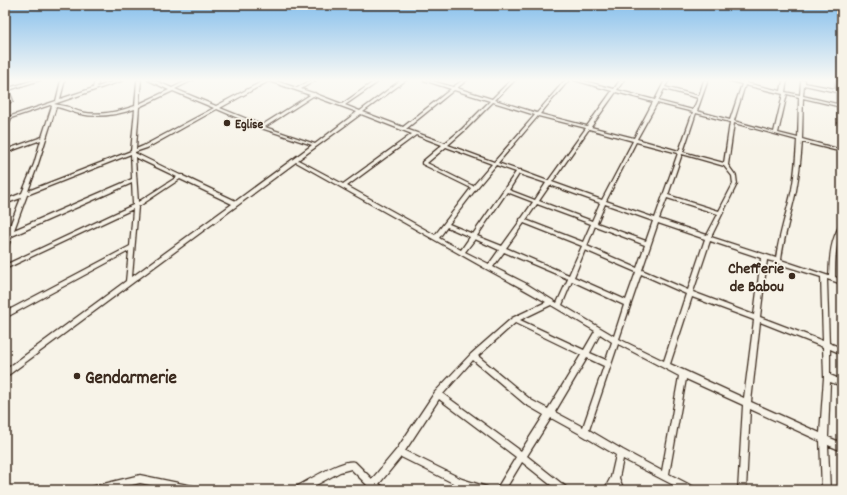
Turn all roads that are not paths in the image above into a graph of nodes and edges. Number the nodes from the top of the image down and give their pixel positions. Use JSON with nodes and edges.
{"nodes":[{"id":1,"x":55,"y":103,"type":"edge"},
{"id":2,"x":137,"y":103,"type":"edge"},
{"id":3,"x":145,"y":103,"type":"edge"},
{"id":4,"x":205,"y":103,"type":"edge"},
{"id":5,"x":226,"y":103,"type":"edge"},
{"id":6,"x":300,"y":103,"type":"edge"},
{"id":7,"x":337,"y":103,"type":"edge"},
{"id":8,"x":345,"y":103,"type":"edge"},
{"id":9,"x":373,"y":103,"type":"edge"},
{"id":10,"x":437,"y":103,"type":"edge"},
{"id":11,"x":490,"y":103,"type":"edge"},
{"id":12,"x":503,"y":103,"type":"edge"},
{"id":13,"x":546,"y":103,"type":"edge"},
{"id":14,"x":606,"y":103,"type":"edge"},
{"id":15,"x":655,"y":103,"type":"edge"},
{"id":16,"x":664,"y":103,"type":"edge"},
{"id":17,"x":698,"y":103,"type":"edge"},
{"id":18,"x":738,"y":103,"type":"edge"},
{"id":19,"x":782,"y":103,"type":"edge"},
{"id":20,"x":801,"y":103,"type":"edge"},
{"id":21,"x":826,"y":103,"type":"edge"},
{"id":22,"x":52,"y":105,"type":"junction"},
{"id":23,"x":342,"y":105,"type":"junction"},
{"id":24,"x":840,"y":106,"type":"edge"},
{"id":25,"x":137,"y":107,"type":"junction"},
{"id":26,"x":217,"y":108,"type":"junction"},
{"id":27,"x":695,"y":111,"type":"junction"},
{"id":28,"x":361,"y":112,"type":"junction"},
{"id":29,"x":537,"y":114,"type":"junction"},
{"id":30,"x":7,"y":118,"type":"edge"},
{"id":31,"x":732,"y":121,"type":"junction"},
{"id":32,"x":262,"y":127,"type":"junction"},
{"id":33,"x":589,"y":127,"type":"junction"},
{"id":34,"x":5,"y":129,"type":"edge"},
{"id":35,"x":403,"y":129,"type":"junction"},
{"id":36,"x":776,"y":133,"type":"junction"},
{"id":37,"x":415,"y":134,"type":"junction"},
{"id":38,"x":43,"y":138,"type":"junction"},
{"id":39,"x":799,"y":139,"type":"junction"},
{"id":40,"x":635,"y":140,"type":"junction"},
{"id":41,"x":842,"y":142,"type":"edge"},
{"id":42,"x":315,"y":145,"type":"junction"},
{"id":43,"x":445,"y":145,"type":"junction"},
{"id":44,"x":842,"y":150,"type":"edge"},
{"id":45,"x":5,"y":152,"type":"edge"},
{"id":46,"x":681,"y":152,"type":"junction"},
{"id":47,"x":133,"y":153,"type":"junction"},
{"id":48,"x":295,"y":160,"type":"junction"},
{"id":49,"x":495,"y":163,"type":"junction"},
{"id":50,"x":726,"y":165,"type":"junction"},
{"id":51,"x":519,"y":172,"type":"junction"},
{"id":52,"x":181,"y":176,"type":"junction"},
{"id":53,"x":134,"y":180,"type":"junction"},
{"id":54,"x":549,"y":182,"type":"junction"},
{"id":55,"x":344,"y":186,"type":"junction"},
{"id":56,"x":474,"y":188,"type":"junction"},
{"id":57,"x":505,"y":190,"type":"junction"},
{"id":58,"x":24,"y":194,"type":"junction"},
{"id":59,"x":665,"y":196,"type":"junction"},
{"id":60,"x":536,"y":201,"type":"junction"},
{"id":61,"x":5,"y":202,"type":"edge"},
{"id":62,"x":603,"y":202,"type":"junction"},
{"id":63,"x":237,"y":204,"type":"junction"},
{"id":64,"x":136,"y":206,"type":"junction"},
{"id":65,"x":721,"y":213,"type":"junction"},
{"id":66,"x":522,"y":220,"type":"junction"},
{"id":67,"x":657,"y":220,"type":"junction"},
{"id":68,"x":595,"y":224,"type":"junction"},
{"id":69,"x":447,"y":225,"type":"junction"},
{"id":70,"x":842,"y":226,"type":"edge"},
{"id":71,"x":6,"y":235,"type":"edge"},
{"id":72,"x":473,"y":237,"type":"junction"},
{"id":73,"x":436,"y":238,"type":"junction"},
{"id":74,"x":708,"y":238,"type":"junction"},
{"id":75,"x":648,"y":244,"type":"junction"},
{"id":76,"x":5,"y":246,"type":"edge"},
{"id":77,"x":584,"y":246,"type":"junction"},
{"id":78,"x":131,"y":248,"type":"junction"},
{"id":79,"x":502,"y":249,"type":"junction"},
{"id":80,"x":462,"y":253,"type":"junction"},
{"id":81,"x":764,"y":257,"type":"junction"},
{"id":82,"x":778,"y":262,"type":"junction"},
{"id":83,"x":5,"y":267,"type":"edge"},
{"id":84,"x":490,"y":267,"type":"junction"},
{"id":85,"x":639,"y":272,"type":"junction"},
{"id":86,"x":824,"y":276,"type":"junction"},
{"id":87,"x":571,"y":278,"type":"junction"},
{"id":88,"x":832,"y":279,"type":"junction"},
{"id":89,"x":842,"y":282,"type":"edge"},
{"id":90,"x":129,"y":283,"type":"junction"},
{"id":91,"x":689,"y":293,"type":"junction"},
{"id":92,"x":552,"y":302,"type":"junction"},
{"id":93,"x":628,"y":304,"type":"junction"},
{"id":94,"x":560,"y":306,"type":"junction"},
{"id":95,"x":5,"y":315,"type":"edge"},
{"id":96,"x":514,"y":320,"type":"junction"},
{"id":97,"x":757,"y":320,"type":"junction"},
{"id":98,"x":598,"y":330,"type":"junction"},
{"id":99,"x":615,"y":340,"type":"junction"},
{"id":100,"x":825,"y":345,"type":"junction"},
{"id":101,"x":842,"y":351,"type":"edge"},
{"id":102,"x":586,"y":353,"type":"junction"},
{"id":103,"x":473,"y":356,"type":"junction"},
{"id":104,"x":608,"y":364,"type":"junction"},
{"id":105,"x":666,"y":366,"type":"junction"},
{"id":106,"x":5,"y":374,"type":"edge"},
{"id":107,"x":683,"y":374,"type":"junction"},
{"id":108,"x":827,"y":377,"type":"junction"},
{"id":109,"x":842,"y":383,"type":"edge"},
{"id":110,"x":438,"y":394,"type":"junction"},
{"id":111,"x":747,"y":404,"type":"junction"},
{"id":112,"x":550,"y":412,"type":"junction"},
{"id":113,"x":585,"y":432,"type":"junction"},
{"id":114,"x":824,"y":439,"type":"junction"},
{"id":115,"x":842,"y":447,"type":"edge"},
{"id":116,"x":400,"y":452,"type":"junction"},
{"id":117,"x":620,"y":453,"type":"junction"},
{"id":118,"x":522,"y":456,"type":"junction"},
{"id":119,"x":665,"y":477,"type":"junction"},
{"id":120,"x":615,"y":478,"type":"junction"},
{"id":121,"x":370,"y":487,"type":"edge"},
{"id":122,"x":95,"y":490,"type":"edge"},
{"id":123,"x":193,"y":490,"type":"edge"},
{"id":124,"x":299,"y":490,"type":"edge"},
{"id":125,"x":381,"y":490,"type":"edge"},
{"id":126,"x":484,"y":490,"type":"edge"},
{"id":127,"x":500,"y":490,"type":"edge"},
{"id":128,"x":563,"y":490,"type":"edge"},
{"id":129,"x":608,"y":490,"type":"edge"},
{"id":130,"x":620,"y":490,"type":"edge"},
{"id":131,"x":691,"y":490,"type":"edge"},
{"id":132,"x":742,"y":490,"type":"edge"},
{"id":133,"x":826,"y":490,"type":"edge"}],
"edges":[{"from":1,"to":22,"type":"street"},
{"from":2,"to":25,"type":"street"},
{"from":3,"to":25,"type":"street"},
{"from":4,"to":26,"type":"street"},
{"from":5,"to":26,"type":"street"},
{"from":6,"to":32,"type":"street"},
{"from":7,"to":23,"type":"street"},
{"from":8,"to":23,"type":"street"},
{"from":9,"to":28,"type":"street"},
{"from":10,"to":35,"type":"street"},
{"from":11,"to":43,"type":"street"},
{"from":12,"to":29,"type":"street"},
{"from":13,"to":29,"type":"street"},
{"from":14,"to":33,"type":"street"},
{"from":15,"to":40,"type":"street"},
{"from":16,"to":27,"type":"street"},
{"from":17,"to":27,"type":"street"},
{"from":18,"to":31,"type":"street"},
{"from":19,"to":36,"type":"street"},
{"from":20,"to":39,"type":"street"},
{"from":21,"to":24,"type":"street"},
{"from":22,"to":25,"type":"street"},
{"from":22,"to":30,"type":"street"},
{"from":22,"to":38,"type":"street"},
{"from":23,"to":28,"type":"street"},
{"from":24,"to":41,"type":"street"},
{"from":25,"to":47,"type":"street"},
{"from":26,"to":32,"type":"street"},
{"from":26,"to":47,"type":"street"},
{"from":27,"to":31,"type":"street"},
{"from":27,"to":46,"type":"street"},
{"from":28,"to":35,"type":"street"},
{"from":28,"to":42,"type":"street"},
{"from":29,"to":33,"type":"street"},
{"from":29,"to":49,"type":"street"},
{"from":30,"to":34,"type":"street"},
{"from":31,"to":36,"type":"street"},
{"from":31,"to":50,"type":"street"},
{"from":32,"to":42,"type":"street"},
{"from":33,"to":40,"type":"street"},
{"from":33,"to":54,"type":"street"},
{"from":35,"to":37,"type":"street"},
{"from":36,"to":39,"type":"street"},
{"from":37,"to":43,"type":"street"},
{"from":37,"to":55,"type":"street"},
{"from":38,"to":45,"type":"street"},
{"from":38,"to":58,"type":"street"},
{"from":39,"to":44,"type":"street"},
{"from":39,"to":82,"type":"street"},
{"from":40,"to":46,"type":"street"},
{"from":40,"to":62,"type":"street"},
{"from":42,"to":48,"type":"street"},
{"from":43,"to":49,"type":"street"},
{"from":43,"to":56,"type":"street"},
{"from":46,"to":50,"type":"street"},
{"from":46,"to":59,"type":"street"},
{"from":47,"to":52,"type":"street"},
{"from":47,"to":53,"type":"street"},
{"from":47,"to":58,"type":"street"},
{"from":48,"to":55,"type":"street"},
{"from":48,"to":63,"type":"street"},
{"from":49,"to":51,"type":"street"},
{"from":49,"to":56,"type":"street"},
{"from":50,"to":65,"type":"street"},
{"from":51,"to":54,"type":"street"},
{"from":51,"to":57,"type":"street"},
{"from":52,"to":63,"type":"street"},
{"from":52,"to":64,"type":"street"},
{"from":53,"to":64,"type":"street"},
{"from":53,"to":71,"type":"street"},
{"from":54,"to":60,"type":"street"},
{"from":54,"to":62,"type":"street"},
{"from":55,"to":73,"type":"street"},
{"from":56,"to":69,"type":"street"},
{"from":57,"to":60,"type":"street"},
{"from":57,"to":72,"type":"street"},
{"from":58,"to":61,"type":"street"},
{"from":58,"to":71,"type":"street"},
{"from":59,"to":65,"type":"street"},
{"from":59,"to":67,"type":"street"},
{"from":60,"to":66,"type":"street"},
{"from":60,"to":68,"type":"street"},
{"from":62,"to":67,"type":"street"},
{"from":62,"to":68,"type":"street"},
{"from":63,"to":90,"type":"street"},
{"from":64,"to":78,"type":"street"},
{"from":64,"to":83,"type":"street"},
{"from":65,"to":74,"type":"street"},
{"from":66,"to":77,"type":"street"},
{"from":66,"to":79,"type":"street"},
{"from":67,"to":74,"type":"street"},
{"from":67,"to":75,"type":"street"},
{"from":68,"to":75,"type":"street"},
{"from":68,"to":77,"type":"street"},
{"from":69,"to":72,"type":"street"},
{"from":69,"to":73,"type":"street"},
{"from":70,"to":88,"type":"street"},
{"from":71,"to":76,"type":"street"},
{"from":72,"to":79,"type":"street"},
{"from":72,"to":80,"type":"street"},
{"from":73,"to":80,"type":"street"},
{"from":74,"to":81,"type":"street"},
{"from":74,"to":91,"type":"street"},
{"from":75,"to":85,"type":"street"},
{"from":77,"to":85,"type":"street"},
{"from":77,"to":87,"type":"street"},
{"from":78,"to":90,"type":"street"},
{"from":78,"to":95,"type":"street"},
{"from":79,"to":84,"type":"street"},
{"from":79,"to":87,"type":"street"},
{"from":80,"to":84,"type":"street"},
{"from":81,"to":82,"type":"street"},
{"from":81,"to":97,"type":"street"},
{"from":82,"to":86,"type":"street"},
{"from":84,"to":92,"type":"street"},
{"from":85,"to":91,"type":"street"},
{"from":85,"to":93,"type":"street"},
{"from":86,"to":88,"type":"street"},
{"from":86,"to":100,"type":"street"},
{"from":87,"to":93,"type":"street"},
{"from":87,"to":94,"type":"street"},
{"from":88,"to":89,"type":"street"},
{"from":90,"to":106,"type":"street"},
{"from":91,"to":97,"type":"street"},
{"from":91,"to":105,"type":"street"},
{"from":92,"to":94,"type":"street"},
{"from":92,"to":96,"type":"street"},
{"from":93,"to":99,"type":"street"},
{"from":94,"to":98,"type":"street"},
{"from":96,"to":102,"type":"street"},
{"from":96,"to":103,"type":"street"},
{"from":97,"to":100,"type":"street"},
{"from":97,"to":111,"type":"street"},
{"from":98,"to":99,"type":"street"},
{"from":98,"to":102,"type":"street"},
{"from":99,"to":104,"type":"street"},
{"from":99,"to":105,"type":"street"},
{"from":100,"to":101,"type":"street"},
{"from":100,"to":108,"type":"street"},
{"from":102,"to":104,"type":"street"},
{"from":102,"to":112,"type":"street"},
{"from":103,"to":110,"type":"street"},
{"from":103,"to":112,"type":"street"},
{"from":104,"to":113,"type":"street"},
{"from":105,"to":107,"type":"street"},
{"from":107,"to":111,"type":"street"},
{"from":107,"to":119,"type":"street"},
{"from":108,"to":109,"type":"street"},
{"from":108,"to":114,"type":"street"},
{"from":110,"to":116,"type":"street"},
{"from":110,"to":118,"type":"street"},
{"from":111,"to":114,"type":"street"},
{"from":111,"to":132,"type":"street"},
{"from":112,"to":113,"type":"street"},
{"from":112,"to":118,"type":"street"},
{"from":113,"to":117,"type":"street"},
{"from":114,"to":115,"type":"street"},
{"from":114,"to":133,"type":"street"},
{"from":116,"to":121,"type":"street"},
{"from":116,"to":126,"type":"street"},
{"from":117,"to":119,"type":"street"},
{"from":117,"to":120,"type":"street"},
{"from":118,"to":127,"type":"street"},
{"from":118,"to":128,"type":"street"},
{"from":119,"to":131,"type":"street"},
{"from":120,"to":129,"type":"street"},
{"from":120,"to":130,"type":"street"},
{"from":121,"to":124,"type":"street"},
{"from":121,"to":125,"type":"street"},
{"from":122,"to":123,"type":"street"}]}
